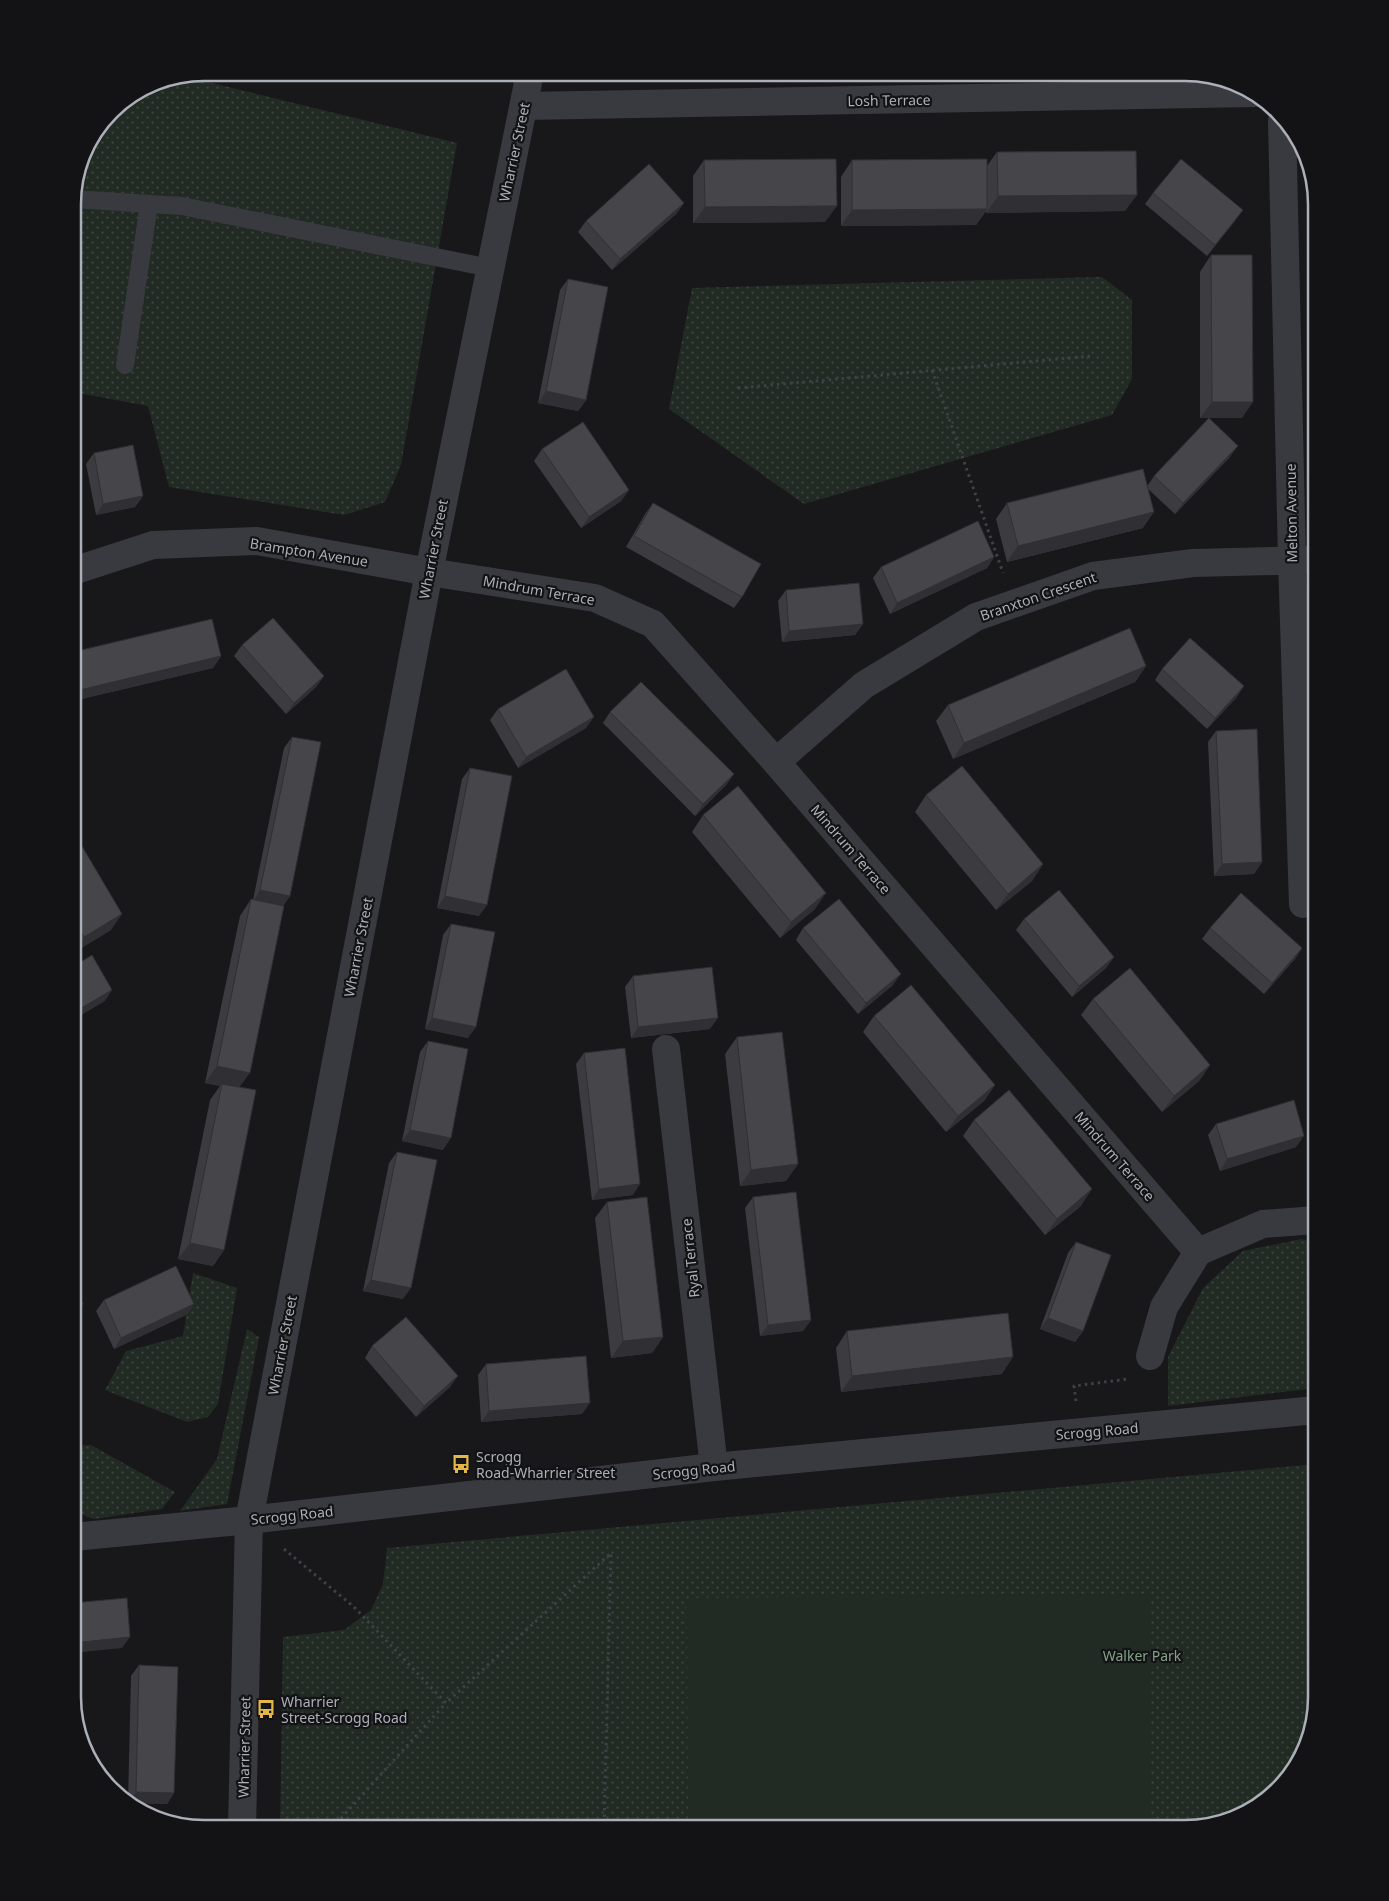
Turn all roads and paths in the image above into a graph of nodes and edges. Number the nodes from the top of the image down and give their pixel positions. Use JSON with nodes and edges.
{"nodes":[{"id":1,"x":528,"y":81,"type":"edge"},
{"id":2,"x":1237,"y":93,"type":"edge"},
{"id":3,"x":524,"y":106,"type":"junction"},
{"id":4,"x":1282,"y":130,"type":"edge"},
{"id":5,"x":82,"y":200,"type":"edge"},
{"id":6,"x":149,"y":204,"type":"junction"},
{"id":7,"x":490,"y":268,"type":"junction"},
{"id":8,"x":1092,"y":356,"type":"dead end"},
{"id":9,"x":125,"y":365,"type":"dead end"},
{"id":10,"x":932,"y":370,"type":"junction"},
{"id":11,"x":738,"y":388,"type":"dead end"},
{"id":12,"x":1304,"y":560,"type":"edge"},
{"id":13,"x":82,"y":568,"type":"edge"},
{"id":14,"x":429,"y":572,"type":"junction"},
{"id":15,"x":1014,"y":604,"type":"junction"},
{"id":16,"x":776,"y":762,"type":"junction"},
{"id":17,"x":1303,"y":904,"type":"joint"},
{"id":18,"x":1308,"y":916,"type":"edge"},
{"id":19,"x":666,"y":1048,"type":"dead end"},
{"id":20,"x":1308,"y":1220,"type":"edge"},
{"id":21,"x":1198,"y":1252,"type":"junction"},
{"id":22,"x":1150,"y":1356,"type":"joint"},
{"id":23,"x":1308,"y":1411,"type":"edge"},
{"id":24,"x":1079,"y":1432,"type":"junction"},
{"id":25,"x":714,"y":1467,"type":"junction"},
{"id":26,"x":249,"y":1520,"type":"junction"},
{"id":27,"x":81,"y":1536,"type":"edge"},
{"id":28,"x":446,"y":1703,"type":"junction"},
{"id":29,"x":242,"y":1819,"type":"edge"},
{"id":30,"x":340,"y":1819,"type":"edge"},
{"id":31,"x":604,"y":1819,"type":"edge"}],
"edges":[{"from":1,"to":3,"type":"street","name":"Wharrier Street"},
{"from":2,"to":3,"type":"street","name":"Losh Terrace"},
{"from":3,"to":7,"type":"street","name":"Wharrier Street"},
{"from":4,"to":12,"type":"street","name":"Melton Avenue"},
{"from":5,"to":6,"type":"lane"},
{"from":6,"to":7,"type":"lane"},
{"from":6,"to":9,"type":"lane"},
{"from":7,"to":14,"type":"street","name":"Wharrier Street"},
{"from":8,"to":10,"type":"path"},
{"from":10,"to":11,"type":"path"},
{"from":10,"to":15,"type":"path"},
{"from":12,"to":15,"type":"street","name":"Branxton Crescent"},
{"from":12,"to":17,"type":"street","name":"Melton Avenue"},
{"from":13,"to":14,"type":"street","name":"Brampton Avenue"},
{"from":14,"to":16,"type":"street","name":"Mindrum Terrace"},
{"from":14,"to":26,"type":"street","name":"Wharrier Street"},
{"from":15,"to":16,"type":"street","name":"Branxton Crescent"},
{"from":16,"to":21,"type":"street","name":"Mindrum Terrace"},
{"from":17,"to":18,"type":"path"},
{"from":19,"to":25,"type":"street","name":"Ryal Terrace"},
{"from":20,"to":21,"type":"street"},
{"from":21,"to":22,"type":"street"},
{"from":22,"to":24,"type":"path"},
{"from":23,"to":24,"type":"street","name":"Scrogg Road"},
{"from":24,"to":25,"type":"street","name":"Scrogg Road"},
{"from":25,"to":26,"type":"street","name":"Scrogg Road"},
{"from":26,"to":27,"type":"street","name":"Scrogg Road"},
{"from":26,"to":28,"type":"path"},
{"from":26,"to":29,"type":"street","name":"Wharrier Street"},
{"from":28,"to":30,"type":"path"},
{"from":28,"to":31,"type":"path"}]}
